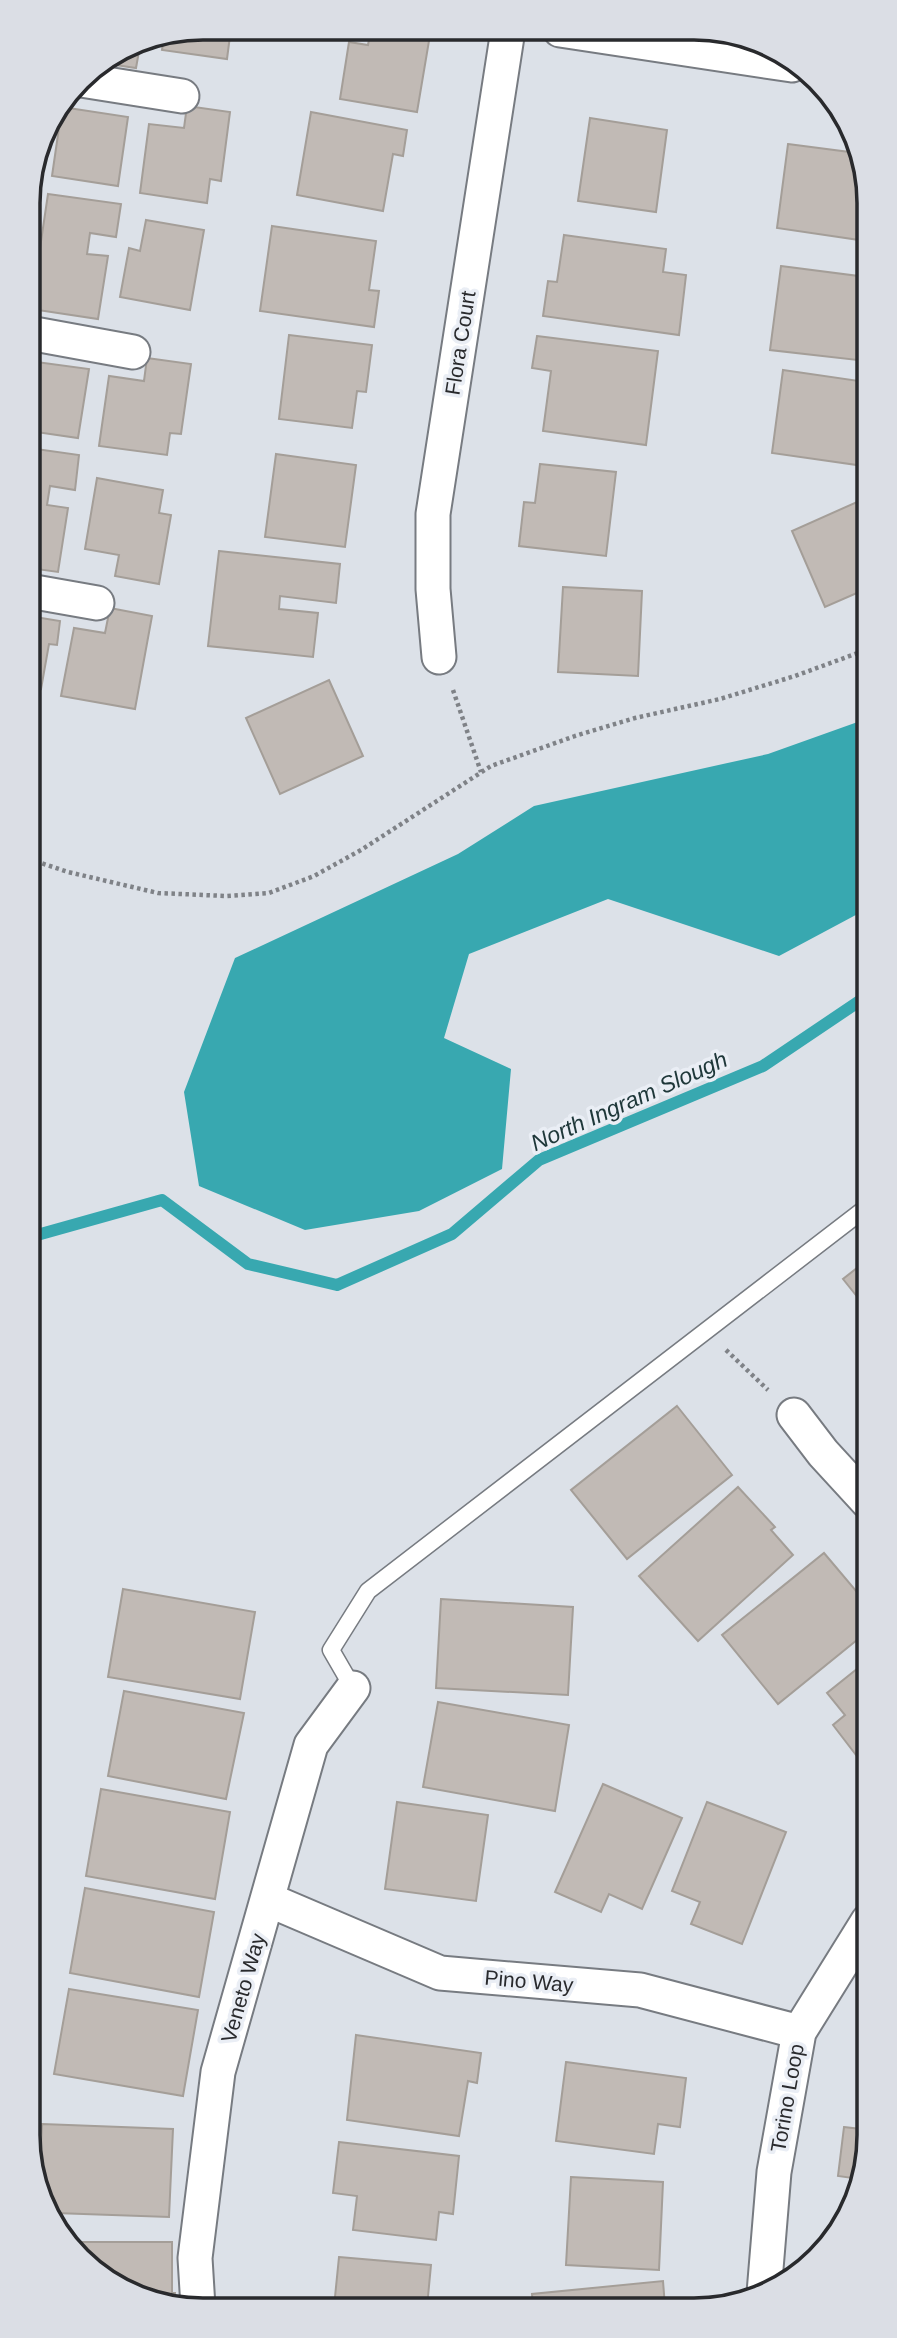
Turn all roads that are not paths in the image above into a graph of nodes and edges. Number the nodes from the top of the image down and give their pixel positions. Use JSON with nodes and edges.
{"nodes":[{"id":1,"x":506,"y":40,"type":"edge"},
{"id":2,"x":627,"y":40,"type":"edge"},
{"id":3,"x":775,"y":62,"type":"edge"},
{"id":4,"x":95,"y":82,"type":"edge"},
{"id":5,"x":182,"y":96,"type":"dead end"},
{"id":6,"x":41,"y":335,"type":"edge"},
{"id":7,"x":133,"y":352,"type":"dead end"},
{"id":8,"x":41,"y":593,"type":"edge"},
{"id":9,"x":97,"y":603,"type":"dead end"},
{"id":10,"x":439,"y":657,"type":"road end"},
{"id":11,"x":856,"y":1215,"type":"edge"},
{"id":12,"x":794,"y":1415,"type":"road end"},
{"id":13,"x":856,"y":1489,"type":"edge"},
{"id":14,"x":354,"y":1688,"type":"joint"},
{"id":15,"x":269,"y":1900,"type":"junction"},
{"id":16,"x":856,"y":1940,"type":"edge"},
{"id":17,"x":799,"y":2032,"type":"junction"},
{"id":18,"x":765,"y":2281,"type":"edge"},
{"id":19,"x":197,"y":2297,"type":"edge"}],
"edges":[{"from":1,"to":10,"type":"street","name":"Flora Court"},
{"from":2,"to":3,"type":"street"},
{"from":4,"to":5,"type":"street"},
{"from":6,"to":7,"type":"street"},
{"from":8,"to":9,"type":"street"},
{"from":11,"to":14,"type":"lane"},
{"from":12,"to":13,"type":"street"},
{"from":14,"to":15,"type":"street","name":"Veneto Way"},
{"from":15,"to":17,"type":"street","name":"Pino Way"},
{"from":15,"to":19,"type":"street","name":"Veneto Way"},
{"from":16,"to":17,"type":"street","name":"Torino Loop"},
{"from":17,"to":18,"type":"street","name":"Torino Loop"}]}
